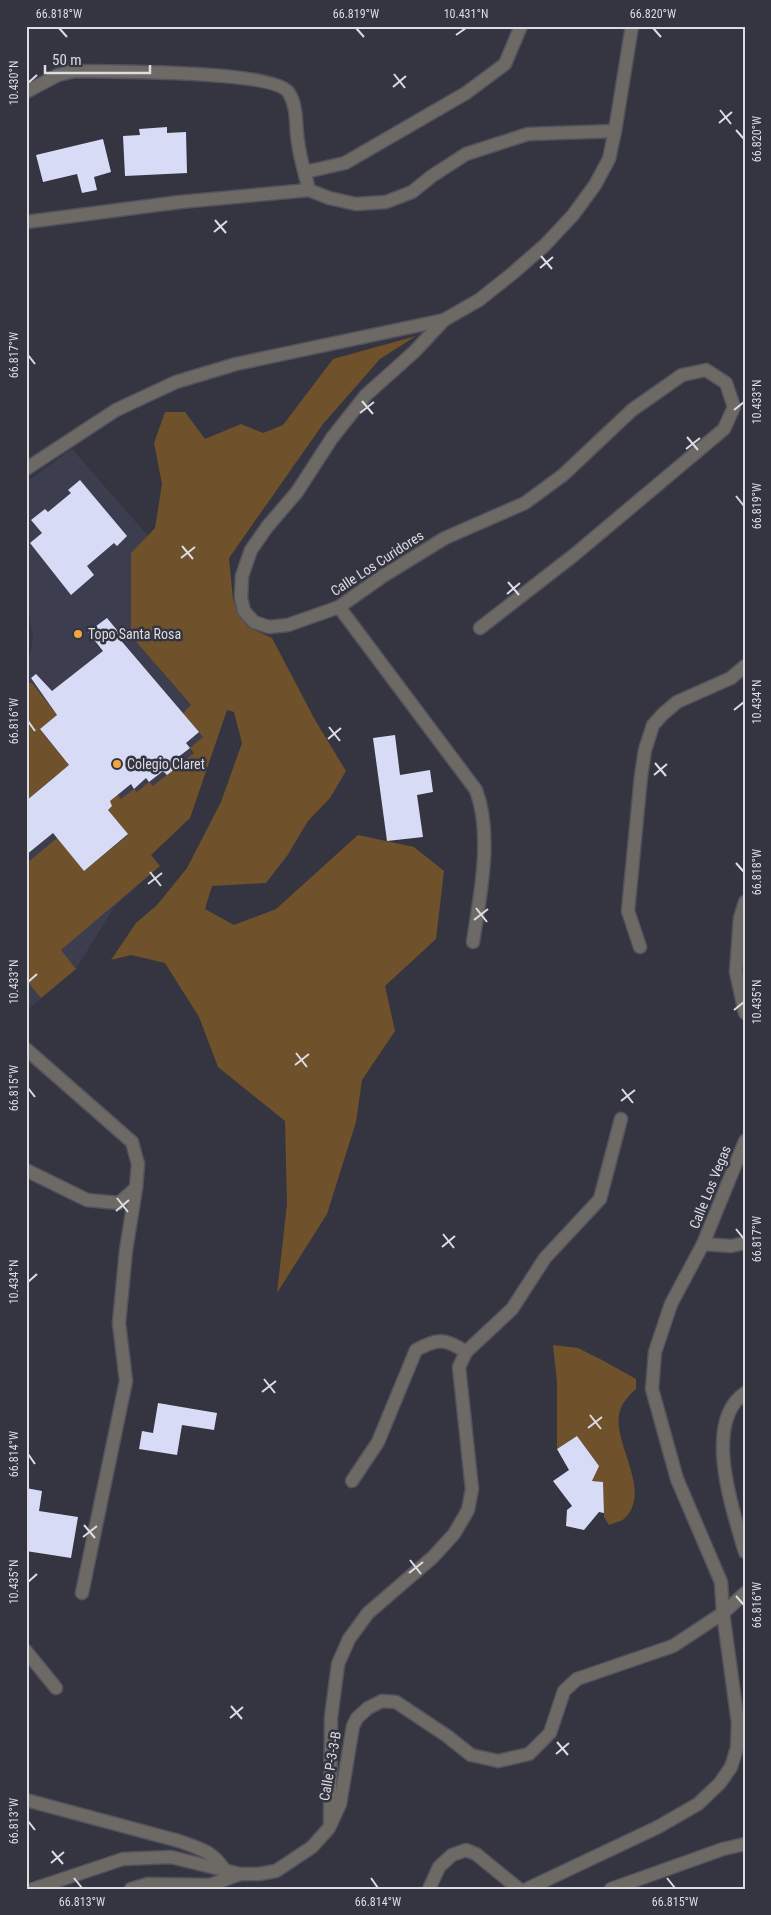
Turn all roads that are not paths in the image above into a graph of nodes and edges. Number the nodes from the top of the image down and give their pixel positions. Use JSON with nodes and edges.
{"nodes":[{"id":1,"x":521,"y":26,"type":"edge"},
{"id":2,"x":632,"y":26,"type":"edge"},
{"id":3,"x":26,"y":92,"type":"edge"},
{"id":4,"x":615,"y":131,"type":"junction"},
{"id":5,"x":305,"y":172,"type":"junction"},
{"id":6,"x":309,"y":190,"type":"junction"},
{"id":7,"x":26,"y":222,"type":"edge"},
{"id":8,"x":444,"y":320,"type":"junction"},
{"id":9,"x":26,"y":470,"type":"edge"},
{"id":10,"x":339,"y":607,"type":"junction"},
{"id":11,"x":480,"y":628,"type":"dead end"},
{"id":12,"x":745,"y":666,"type":"edge"},
{"id":13,"x":745,"y":902,"type":"edge"},
{"id":14,"x":473,"y":942,"type":"dead end"},
{"id":15,"x":640,"y":947,"type":"dead end"},
{"id":16,"x":745,"y":1013,"type":"edge"},
{"id":17,"x":26,"y":1049,"type":"edge"},
{"id":18,"x":621,"y":1119,"type":"dead end"},
{"id":19,"x":745,"y":1141,"type":"edge"},
{"id":20,"x":26,"y":1170,"type":"edge"},
{"id":21,"x":136,"y":1188,"type":"junction"},
{"id":22,"x":745,"y":1243,"type":"edge"},
{"id":23,"x":703,"y":1244,"type":"junction"},
{"id":24,"x":466,"y":1352,"type":"junction"},
{"id":25,"x":745,"y":1392,"type":"edge"},
{"id":26,"x":352,"y":1481,"type":"dead end"},
{"id":27,"x":745,"y":1552,"type":"edge"},
{"id":28,"x":745,"y":1593,"type":"edge"},
{"id":29,"x":82,"y":1594,"type":"dead end"},
{"id":30,"x":723,"y":1614,"type":"junction"},
{"id":31,"x":26,"y":1651,"type":"edge"},
{"id":32,"x":56,"y":1688,"type":"dead end"},
{"id":33,"x":26,"y":1800,"type":"edge"},
{"id":34,"x":330,"y":1828,"type":"junction"},
{"id":35,"x":745,"y":1844,"type":"edge"},
{"id":36,"x":224,"y":1869,"type":"junction"},
{"id":37,"x":240,"y":1874,"type":"junction"},
{"id":38,"x":33,"y":1889,"type":"edge"},
{"id":39,"x":132,"y":1889,"type":"edge"},
{"id":40,"x":429,"y":1889,"type":"edge"},
{"id":41,"x":518,"y":1889,"type":"edge"},
{"id":42,"x":527,"y":1889,"type":"edge"},
{"id":43,"x":611,"y":1889,"type":"edge"}],
"edges":[{"from":1,"to":5,"type":"street"},
{"from":2,"to":4,"type":"street","name":"Calle Los Curidores"},
{"from":3,"to":5,"type":"street"},
{"from":4,"to":6,"type":"street"},
{"from":4,"to":8,"type":"street","name":"Calle Los Curidores"},
{"from":5,"to":6,"type":"street"},
{"from":6,"to":7,"type":"street"},
{"from":8,"to":9,"type":"street"},
{"from":8,"to":10,"type":"street","name":"Calle Los Curidores"},
{"from":10,"to":11,"type":"street","name":"Calle Los Curidores"},
{"from":10,"to":14,"type":"street"},
{"from":12,"to":15,"type":"street"},
{"from":13,"to":16,"type":"street"},
{"from":17,"to":21,"type":"street"},
{"from":18,"to":24,"type":"street"},
{"from":19,"to":23,"type":"street","name":"Calle Los Vegas"},
{"from":20,"to":21,"type":"street"},
{"from":21,"to":29,"type":"street"},
{"from":22,"to":23,"type":"street"},
{"from":23,"to":30,"type":"street","name":"Calle Los Vegas"},
{"from":24,"to":26,"type":"street"},
{"from":24,"to":34,"type":"street"},
{"from":25,"to":27,"type":"street"},
{"from":28,"to":30,"type":"street","name":"Calle P-3-3-B"},
{"from":30,"to":34,"type":"street","name":"Calle P-3-3-B"},
{"from":30,"to":42,"type":"street","name":"Calle Los Vegas"},
{"from":31,"to":32,"type":"street"},
{"from":33,"to":36,"type":"street"},
{"from":34,"to":37,"type":"street","name":"Calle P-3-3-B"},
{"from":35,"to":43,"type":"street"},
{"from":36,"to":37,"type":"street","name":"Calle P-3-3-B"},
{"from":36,"to":38,"type":"street","name":"Calle P-3-3-B"},
{"from":37,"to":39,"type":"street"},
{"from":40,"to":41,"type":"street"}]}
